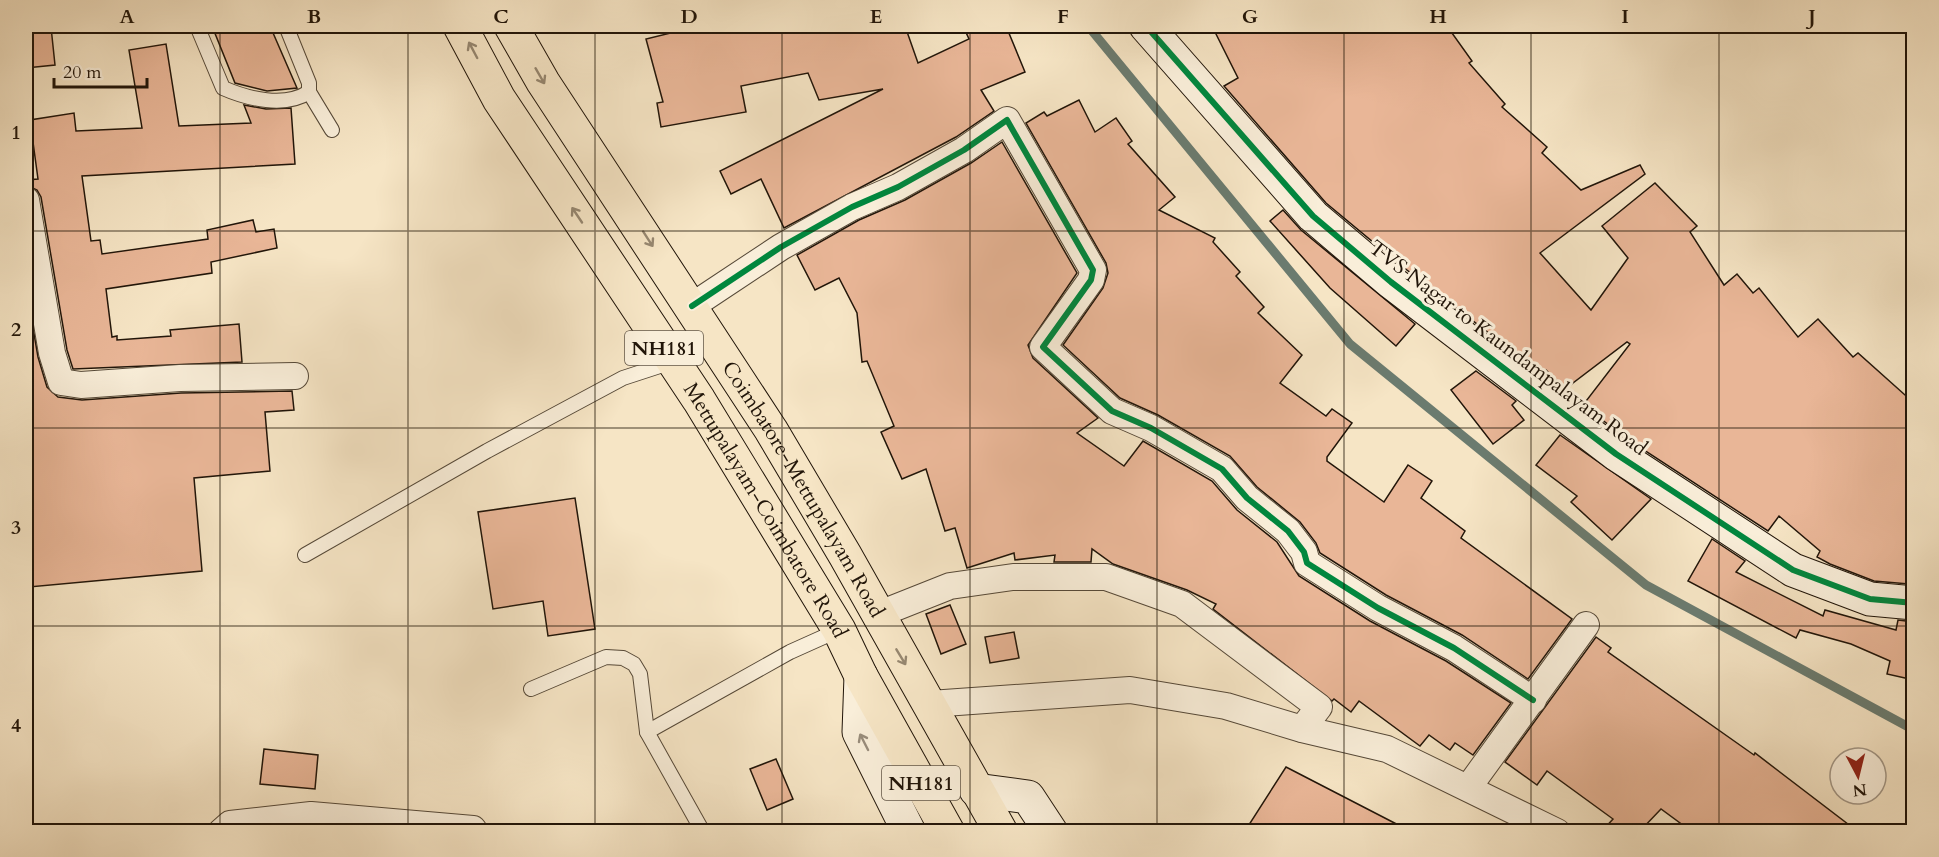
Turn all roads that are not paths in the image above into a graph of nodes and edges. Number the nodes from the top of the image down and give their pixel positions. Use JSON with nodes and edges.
{"nodes":[{"id":1,"x":197,"y":26,"type":"edge"},
{"id":2,"x":286,"y":26,"type":"edge"},
{"id":3,"x":460,"y":26,"type":"edge"},
{"id":4,"x":511,"y":26,"type":"edge"},
{"id":5,"x":1146,"y":26,"type":"edge"},
{"id":6,"x":309,"y":92,"type":"junction"},
{"id":7,"x":332,"y":130,"type":"dead end"},
{"id":8,"x":26,"y":200,"type":"edge"},
{"id":9,"x":692,"y":306,"type":"junction"},
{"id":10,"x":672,"y":362,"type":"junction"},
{"id":11,"x":737,"y":375,"type":"junction"},
{"id":12,"x":295,"y":376,"type":"dead end"},
{"id":13,"x":699,"y":400,"type":"junction"},
{"id":14,"x":771,"y":430,"type":"junction"},
{"id":15,"x":732,"y":454,"type":"junction"},
{"id":16,"x":305,"y":555,"type":"dead end"},
{"id":17,"x":1914,"y":603,"type":"edge"},
{"id":18,"x":877,"y":615,"type":"junction"},
{"id":19,"x":1586,"y":625,"type":"dead end"},
{"id":20,"x":839,"y":630,"type":"junction"},
{"id":21,"x":861,"y":675,"type":"junction"},
{"id":22,"x":531,"y":689,"type":"dead end"},
{"id":23,"x":1533,"y":700,"type":"junction"},
{"id":24,"x":930,"y":704,"type":"junction"},
{"id":25,"x":1302,"y":729,"type":"junction"},
{"id":26,"x":647,"y":732,"type":"junction"},
{"id":27,"x":1468,"y":788,"type":"junction"},
{"id":28,"x":976,"y":790,"type":"junction"},
{"id":29,"x":221,"y":831,"type":"edge"},
{"id":30,"x":475,"y":831,"type":"edge"},
{"id":31,"x":704,"y":831,"type":"edge"},
{"id":32,"x":909,"y":831,"type":"edge"},
{"id":33,"x":948,"y":831,"type":"edge"},
{"id":34,"x":1001,"y":831,"type":"edge"},
{"id":35,"x":1051,"y":831,"type":"edge"},
{"id":36,"x":1557,"y":831,"type":"edge"}],
"edges":[{"from":1,"to":6,"type":"lane"},
{"from":2,"to":6,"type":"lane"},
{"from":10,"to":3,"type":"highway","name":"Mettupalayam-Coimbatore Road","number":"NH181","one_way":true},
{"from":4,"to":9,"type":"highway","name":"Coimbatore-Mettupalayam Road","one_way":true},
{"from":5,"to":17,"type":"street","name":"TVS Nagar to Kaundampalayam Road"},
{"from":6,"to":7,"type":"lane"},
{"from":8,"to":12,"type":"street"},
{"from":9,"to":11,"type":"highway","name":"Coimbatore-Mettupalayam Road"},
{"from":9,"to":23,"type":"street"},
{"from":10,"to":13,"type":"highway","name":"Mettupalayam-Coimbatore Road","number":"NH181"},
{"from":10,"to":16,"type":"lane"},
{"from":11,"to":13,"type":"highway"},
{"from":11,"to":14,"type":"highway","name":"Coimbatore-Mettupalayam Road"},
{"from":13,"to":15,"type":"highway","name":"Mettupalayam-Coimbatore Road","number":"NH181"},
{"from":14,"to":15,"type":"highway"},
{"from":14,"to":18,"type":"highway","name":"Coimbatore-Mettupalayam Road"},
{"from":15,"to":20,"type":"highway","name":"Mettupalayam-Coimbatore Road","number":"NH181"},
{"from":18,"to":24,"type":"highway","name":"Coimbatore-Mettupalayam Road","one_way":true},
{"from":18,"to":25,"type":"street"},
{"from":19,"to":23,"type":"street"},
{"from":20,"to":21,"type":"highway","name":"Mettupalayam-Coimbatore Road","number":"NH181"},
{"from":20,"to":26,"type":"lane"},
{"from":32,"to":21,"type":"street","name":"Mettupalayam-Coimbatore Road","one_way":true},
{"from":21,"to":33,"type":"highway","number":"NH181"},
{"from":22,"to":26,"type":"lane"},
{"from":23,"to":27,"type":"street"},
{"from":24,"to":25,"type":"street"},
{"from":24,"to":28,"type":"highway","name":"Coimbatore-Mettupalayam Road"},
{"from":25,"to":27,"type":"street"},
{"from":26,"to":31,"type":"lane"},
{"from":27,"to":36,"type":"street"},
{"from":28,"to":34,"type":"highway","name":"Coimbatore-Mettupalayam Road"},
{"from":28,"to":35,"type":"street"},
{"from":29,"to":30,"type":"street"}]}
